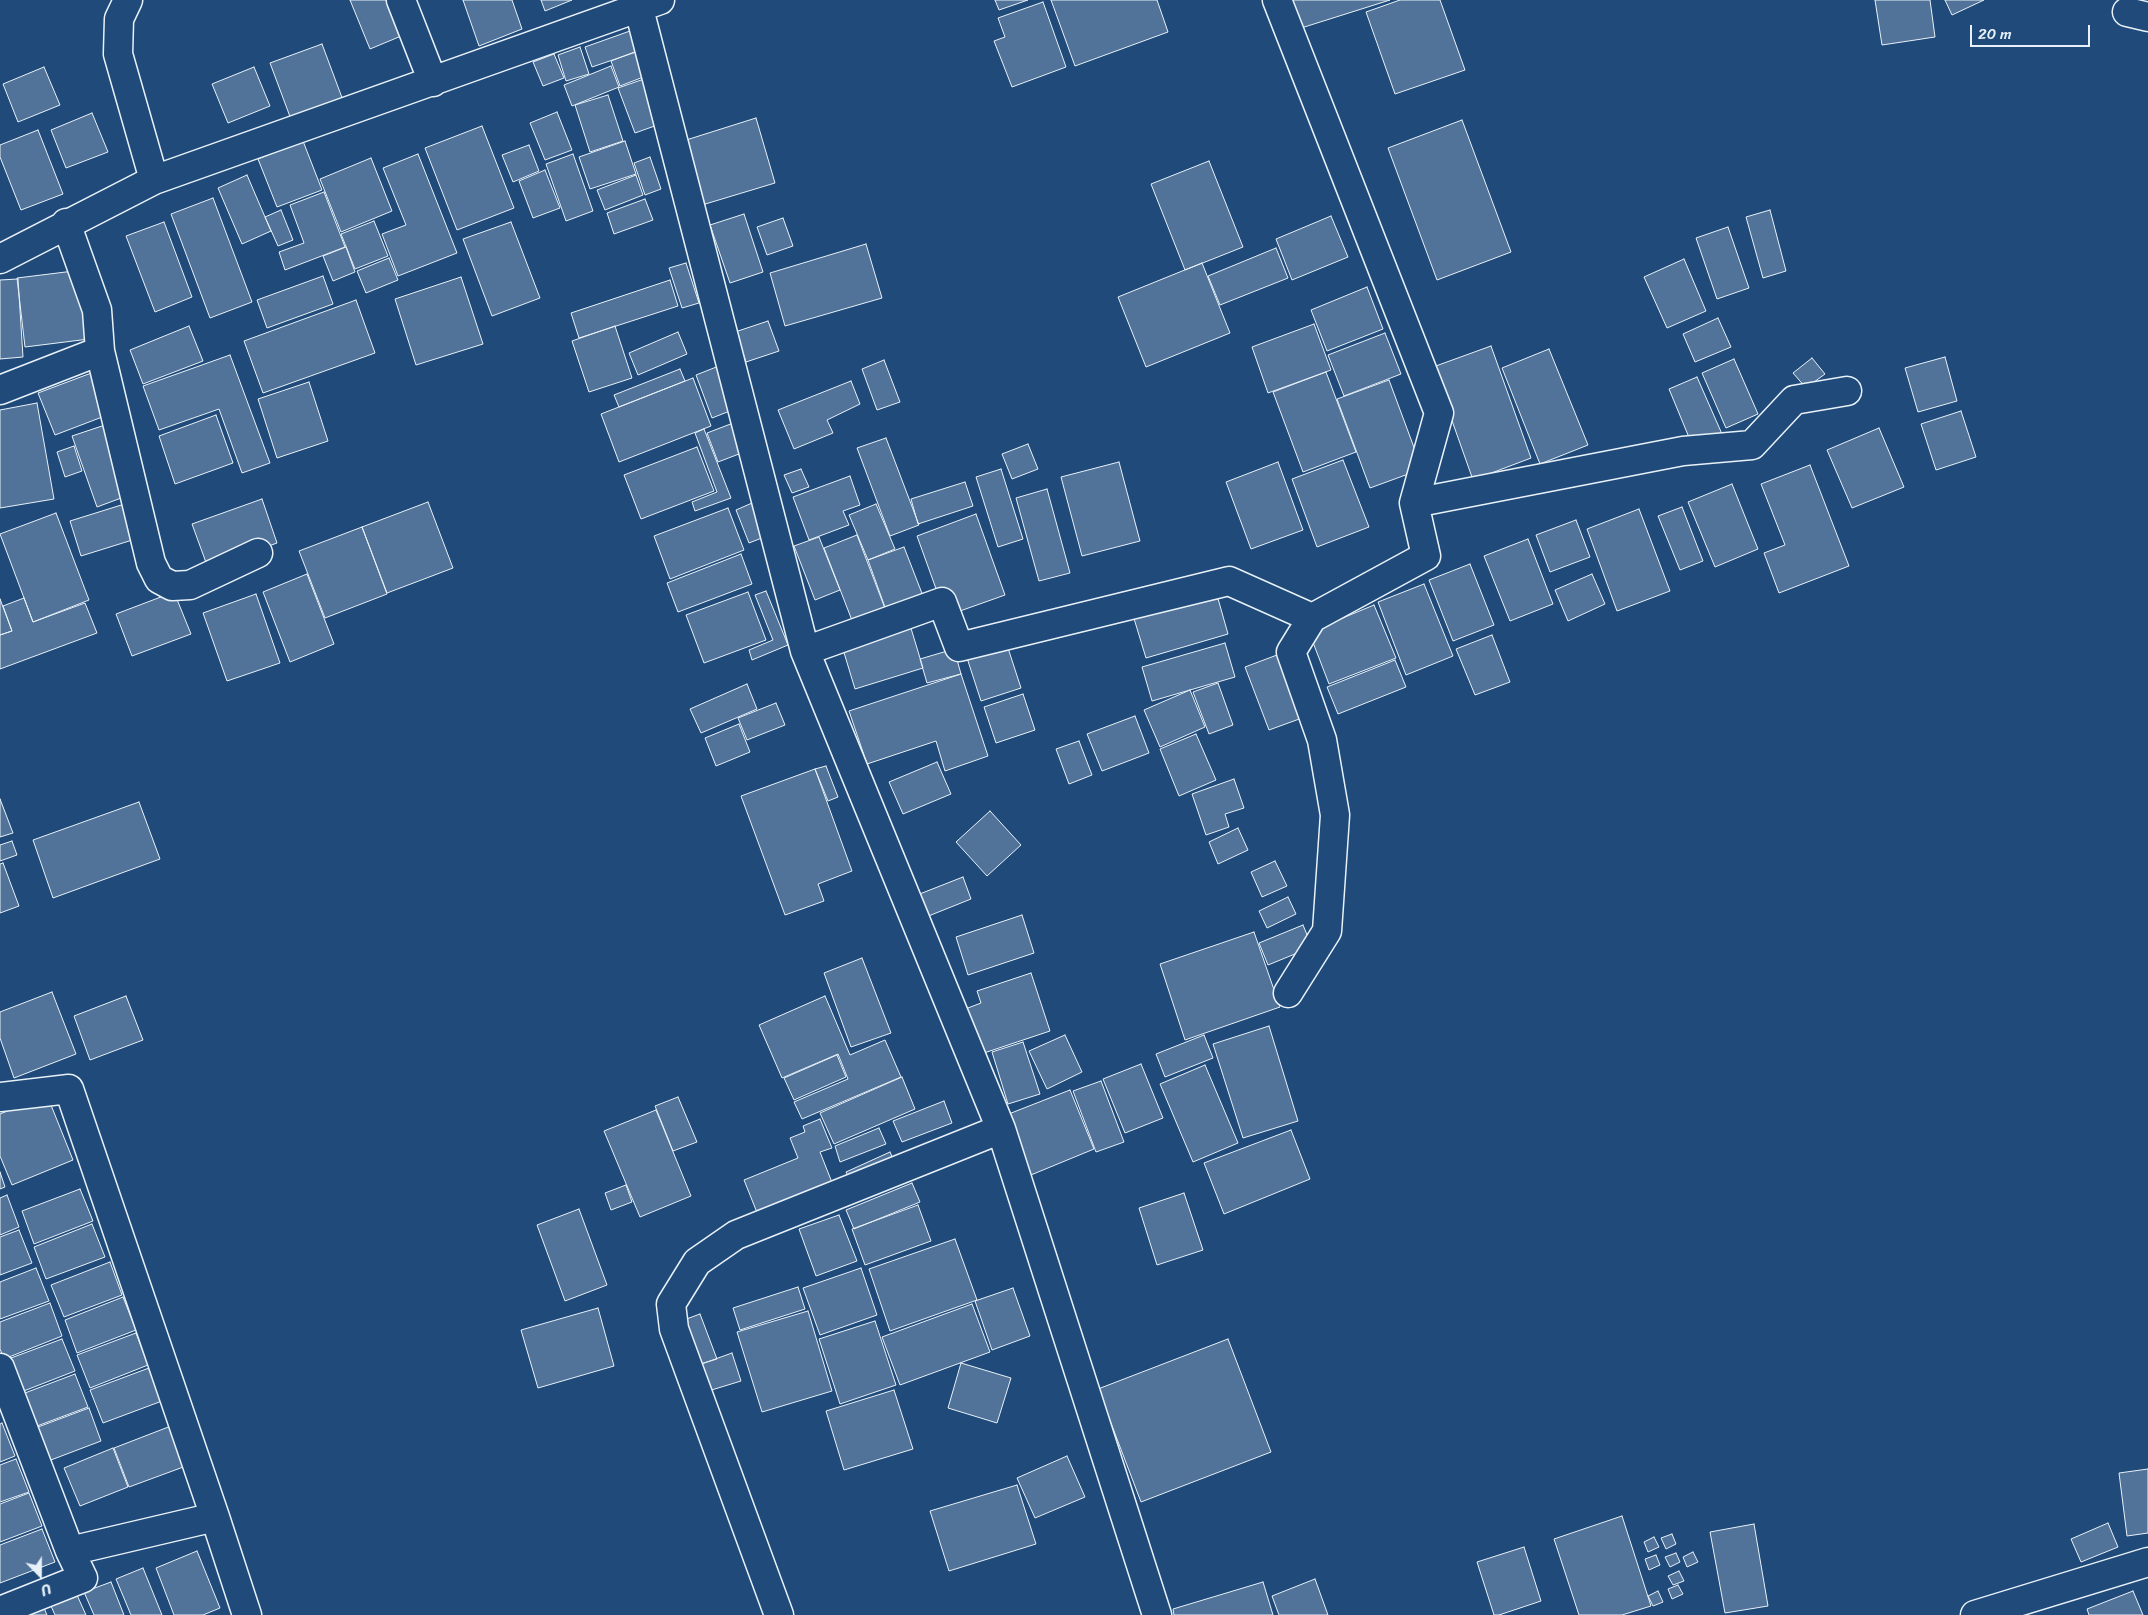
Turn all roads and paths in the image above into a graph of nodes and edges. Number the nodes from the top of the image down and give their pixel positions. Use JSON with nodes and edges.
{"nodes":[{"id":1,"x":128,"y":0,"type":"edge"},
{"id":2,"x":402,"y":0,"type":"edge"},
{"id":3,"x":1277,"y":0,"type":"edge"},
{"id":4,"x":650,"y":4,"type":"edge"},
{"id":5,"x":434,"y":82,"type":"junction"},
{"id":6,"x":154,"y":180,"type":"junction"},
{"id":7,"x":66,"y":223,"type":"junction"},
{"id":8,"x":0,"y":258,"type":"edge"},
{"id":9,"x":100,"y":351,"type":"junction"},
{"id":10,"x":0,"y":390,"type":"edge"},
{"id":11,"x":1847,"y":390,"type":"dead end"},
{"id":12,"x":1414,"y":504,"type":"junction"},
{"id":13,"x":258,"y":553,"type":"dead end"},
{"id":14,"x":1312,"y":618,"type":"junction"},
{"id":15,"x":805,"y":651,"type":"junction"},
{"id":16,"x":1288,"y":993,"type":"dead end"},
{"id":17,"x":0,"y":1097,"type":"edge"},
{"id":18,"x":1001,"y":1129,"type":"junction"},
{"id":19,"x":0,"y":1368,"type":"edge"},
{"id":20,"x":215,"y":1517,"type":"junction"},
{"id":21,"x":70,"y":1550,"type":"junction"},
{"id":22,"x":2148,"y":1562,"type":"edge"},
{"id":23,"x":0,"y":1611,"type":"edge"},
{"id":24,"x":247,"y":1615,"type":"edge"},
{"id":25,"x":779,"y":1615,"type":"edge"},
{"id":26,"x":1158,"y":1615,"type":"edge"},
{"id":27,"x":1975,"y":1615,"type":"edge"}],
"edges":[{"from":1,"to":6,"type":"street"},
{"from":2,"to":5,"type":"street"},
{"from":3,"to":12,"type":"street"},
{"from":4,"to":5,"type":"street"},
{"from":4,"to":15,"type":"street"},
{"from":5,"to":6,"type":"street"},
{"from":6,"to":7,"type":"street"},
{"from":7,"to":8,"type":"street"},
{"from":7,"to":9,"type":"street"},
{"from":9,"to":10,"type":"street"},
{"from":9,"to":13,"type":"street"},
{"from":11,"to":12,"type":"street"},
{"from":12,"to":14,"type":"street"},
{"from":14,"to":15,"type":"street"},
{"from":14,"to":16,"type":"street"},
{"from":15,"to":18,"type":"street"},
{"from":17,"to":20,"type":"street"},
{"from":18,"to":25,"type":"street"},
{"from":18,"to":26,"type":"street"},
{"from":19,"to":21,"type":"street"},
{"from":20,"to":21,"type":"street"},
{"from":20,"to":24,"type":"street"},
{"from":21,"to":23,"type":"street"},
{"from":22,"to":27,"type":"street"}]}
